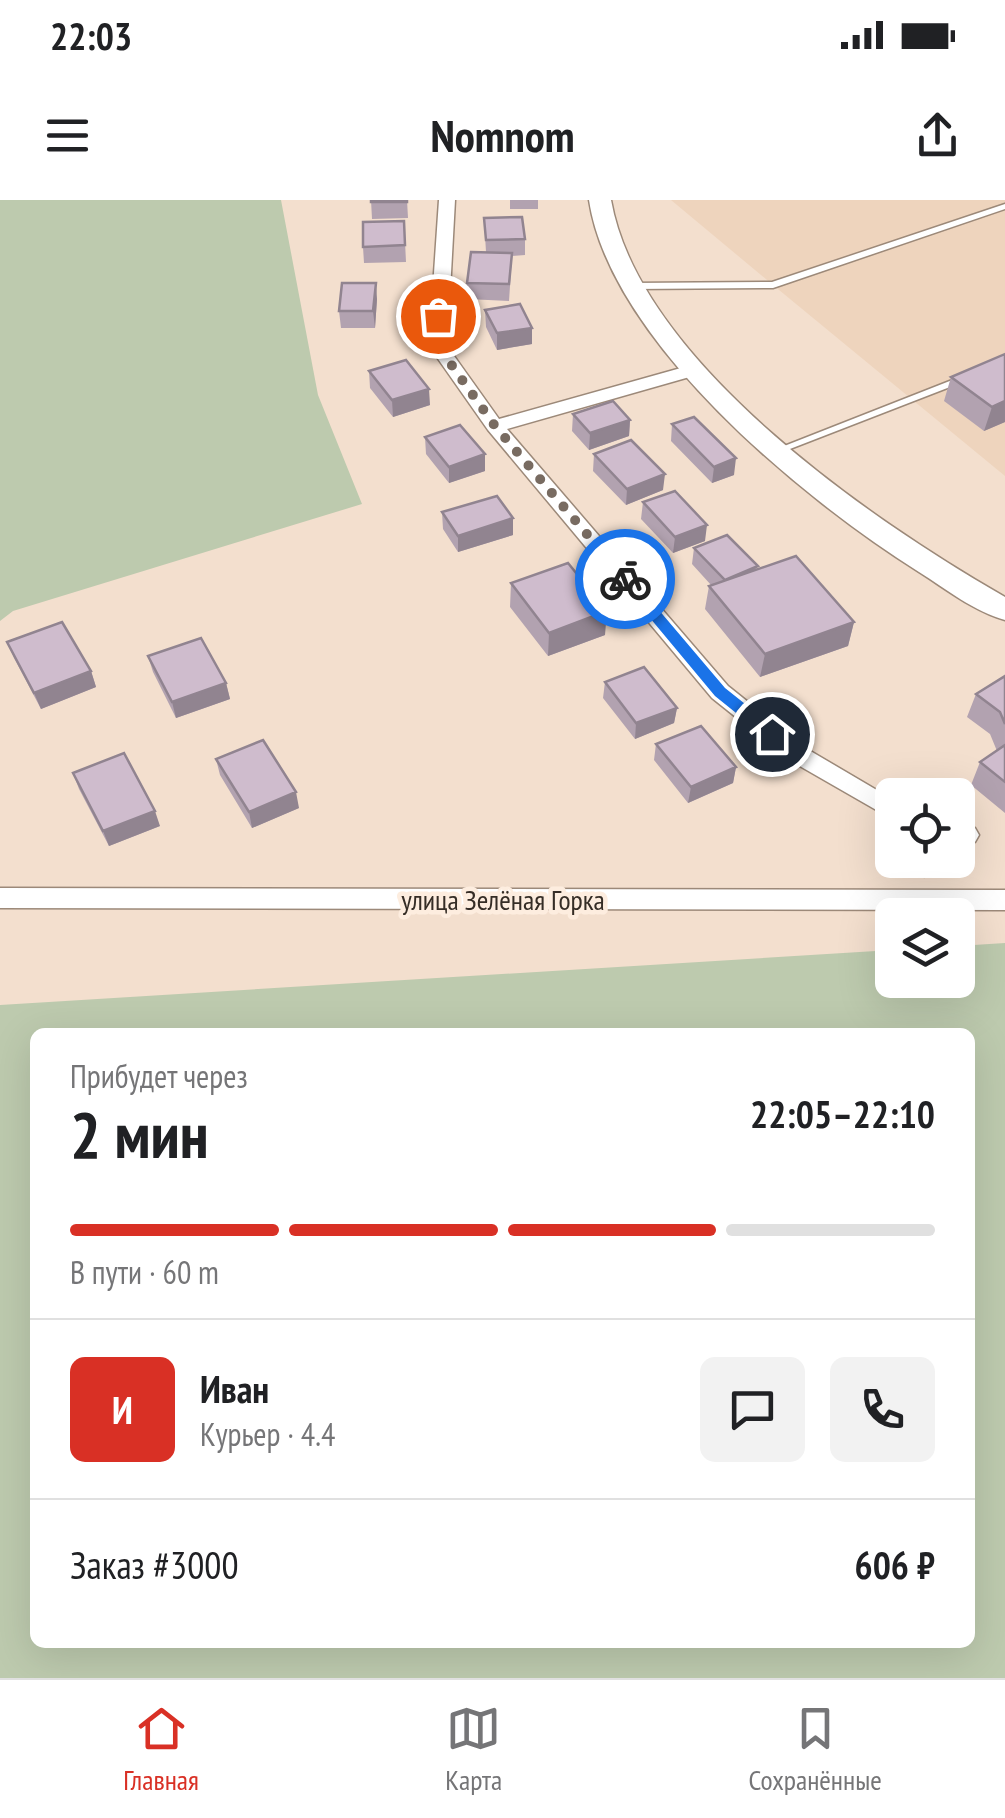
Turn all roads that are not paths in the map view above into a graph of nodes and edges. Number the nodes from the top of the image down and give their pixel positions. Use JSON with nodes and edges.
{"nodes":[{"id":1,"x":447,"y":200,"type":"edge"},
{"id":2,"x":600,"y":200,"type":"edge"},
{"id":3,"x":1005,"y":206,"type":"edge"},
{"id":4,"x":632,"y":286,"type":"junction"},
{"id":5,"x":694,"y":370,"type":"junction"},
{"id":6,"x":974,"y":374,"type":"edge"},
{"id":7,"x":495,"y":426,"type":"junction"},
{"id":8,"x":772,"y":453,"type":"junction"},
{"id":9,"x":1005,"y":610,"type":"edge"},
{"id":10,"x":875,"y":800,"type":"edge"},
{"id":11,"x":0,"y":898,"type":"edge"},
{"id":12,"x":1005,"y":900,"type":"edge"}],
"edges":[{"from":1,"to":7,"type":"street"},
{"from":2,"to":4,"type":"street"},
{"from":3,"to":4,"type":"lane"},
{"from":4,"to":5,"type":"street"},
{"from":5,"to":7,"type":"street"},
{"from":5,"to":8,"type":"street"},
{"from":6,"to":8,"type":"lane"},
{"from":7,"to":10,"type":"street"},
{"from":8,"to":9,"type":"street"},
{"from":11,"to":12,"type":"street","name":"улица Зелёная Горка"}]}
